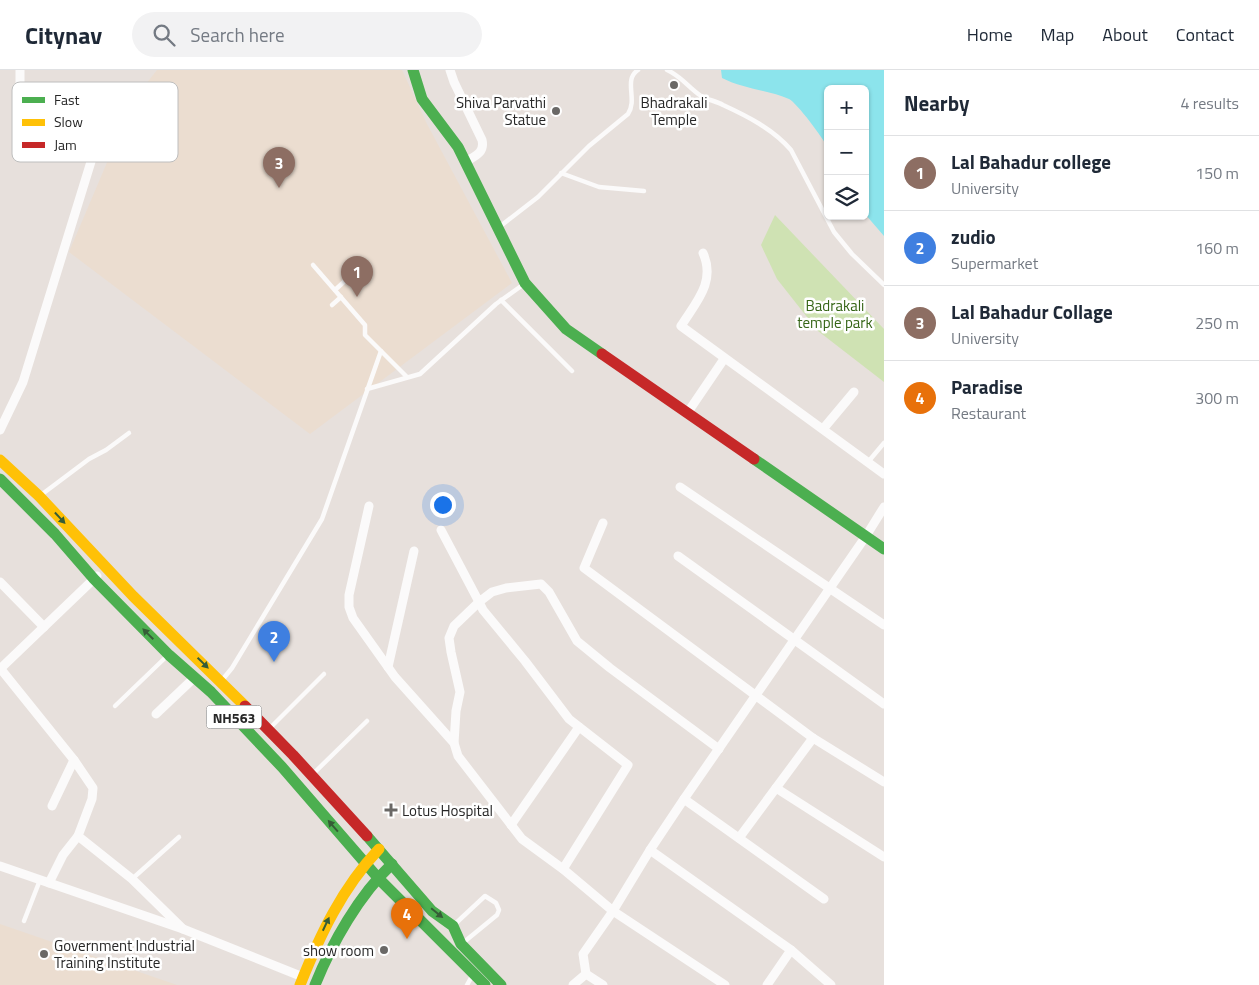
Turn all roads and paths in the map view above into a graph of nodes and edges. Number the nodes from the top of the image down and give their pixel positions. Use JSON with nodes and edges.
{"nodes":[{"id":1,"x":413,"y":70,"type":"edge"},
{"id":2,"x":450,"y":70,"type":"edge"},
{"id":3,"x":638,"y":70,"type":"edge"},
{"id":4,"x":667,"y":70,"type":"edge"},
{"id":5,"x":91,"y":162,"type":"edge"},
{"id":6,"x":465,"y":162,"type":"junction"},
{"id":7,"x":561,"y":173,"type":"junction"},
{"id":8,"x":644,"y":191,"type":"dead end"},
{"id":9,"x":498,"y":228,"type":"junction"},
{"id":10,"x":702,"y":253,"type":"dead end"},
{"id":11,"x":313,"y":265,"type":"dead end"},
{"id":12,"x":360,"y":267,"type":"dead end"},
{"id":13,"x":525,"y":283,"type":"junction"},
{"id":14,"x":884,"y":285,"type":"edge"},
{"id":15,"x":335,"y":290,"type":"junction"},
{"id":16,"x":341,"y":297,"type":"junction"},
{"id":17,"x":501,"y":300,"type":"junction"},
{"id":18,"x":332,"y":305,"type":"dead end"},
{"id":19,"x":381,"y":351,"type":"junction"},
{"id":20,"x":724,"y":359,"type":"junction"},
{"id":21,"x":572,"y":371,"type":"dead end"},
{"id":22,"x":407,"y":378,"type":"junction"},
{"id":23,"x":367,"y":389,"type":"junction"},
{"id":24,"x":854,"y":392,"type":"dead end"},
{"id":25,"x":688,"y":412,"type":"junction"},
{"id":26,"x":823,"y":429,"type":"junction"},
{"id":27,"x":0,"y":430,"type":"edge"},
{"id":28,"x":129,"y":433,"type":"dead end"},
{"id":29,"x":884,"y":443,"type":"edge"},
{"id":30,"x":0,"y":460,"type":"edge"},
{"id":31,"x":868,"y":462,"type":"junction"},
{"id":32,"x":884,"y":474,"type":"edge"},
{"id":33,"x":0,"y":479,"type":"edge"},
{"id":34,"x":680,"y":487,"type":"dead end"},
{"id":35,"x":39,"y":496,"type":"junction"},
{"id":36,"x":369,"y":506,"type":"dead end"},
{"id":37,"x":884,"y":507,"type":"edge"},
{"id":38,"x":603,"y":523,"type":"dead end"},
{"id":39,"x":441,"y":530,"type":"dead end"},
{"id":40,"x":866,"y":536,"type":"junction"},
{"id":41,"x":884,"y":549,"type":"edge"},
{"id":42,"x":414,"y":551,"type":"dead end"},
{"id":43,"x":678,"y":556,"type":"dead end"},
{"id":44,"x":106,"y":568,"type":"junction"},
{"id":45,"x":94,"y":579,"type":"junction"},
{"id":46,"x":0,"y":582,"type":"edge"},
{"id":47,"x":829,"y":589,"type":"junction"},
{"id":48,"x":478,"y":602,"type":"junction"},
{"id":49,"x":884,"y":625,"type":"edge"},
{"id":50,"x":44,"y":627,"type":"junction"},
{"id":51,"x":794,"y":640,"type":"junction"},
{"id":52,"x":169,"y":655,"type":"junction"},
{"id":53,"x":388,"y":667,"type":"junction"},
{"id":54,"x":0,"y":669,"type":"edge"},
{"id":55,"x":324,"y":674,"type":"dead end"},
{"id":56,"x":194,"y":678,"type":"junction"},
{"id":57,"x":222,"y":681,"type":"junction"},
{"id":58,"x":756,"y":695,"type":"junction"},
{"id":59,"x":884,"y":704,"type":"edge"},
{"id":60,"x":115,"y":706,"type":"dead end"},
{"id":61,"x":156,"y":714,"type":"dead end"},
{"id":62,"x":367,"y":722,"type":"dead end"},
{"id":63,"x":579,"y":727,"type":"junction"},
{"id":64,"x":268,"y":730,"type":"junction"},
{"id":65,"x":813,"y":738,"type":"junction"},
{"id":66,"x":454,"y":743,"type":"junction"},
{"id":67,"x":718,"y":749,"type":"junction"},
{"id":68,"x":74,"y":760,"type":"junction"},
{"id":69,"x":312,"y":775,"type":"junction"},
{"id":70,"x":884,"y":781,"type":"edge"},
{"id":71,"x":776,"y":788,"type":"junction"},
{"id":72,"x":684,"y":799,"type":"junction"},
{"id":73,"x":52,"y":806,"type":"dead end"},
{"id":74,"x":511,"y":825,"type":"junction"},
{"id":75,"x":78,"y":836,"type":"junction"},
{"id":76,"x":179,"y":838,"type":"dead end"},
{"id":77,"x":739,"y":838,"type":"junction"},
{"id":78,"x":379,"y":849,"type":"junction"},
{"id":79,"x":650,"y":850,"type":"junction"},
{"id":80,"x":884,"y":857,"type":"edge"},
{"id":81,"x":365,"y":863,"type":"junction"},
{"id":82,"x":392,"y":864,"type":"junction"},
{"id":83,"x":0,"y":866,"type":"edge"},
{"id":84,"x":562,"y":869,"type":"junction"},
{"id":85,"x":132,"y":879,"type":"junction"},
{"id":86,"x":378,"y":879,"type":"junction"},
{"id":87,"x":45,"y":881,"type":"junction"},
{"id":88,"x":824,"y":899,"type":"dead end"},
{"id":89,"x":613,"y":911,"type":"junction"},
{"id":90,"x":24,"y":921,"type":"dead end"},
{"id":91,"x":453,"y":926,"type":"junction"},
{"id":92,"x":183,"y":930,"type":"junction"},
{"id":93,"x":461,"y":944,"type":"junction"},
{"id":94,"x":790,"y":950,"type":"junction"},
{"id":95,"x":473,"y":972,"type":"junction"},
{"id":96,"x":586,"y":974,"type":"junction"},
{"id":97,"x":301,"y":981,"type":"edge"},
{"id":98,"x":315,"y":985,"type":"edge"},
{"id":99,"x":467,"y":985,"type":"edge"},
{"id":100,"x":485,"y":985,"type":"edge"},
{"id":101,"x":500,"y":985,"type":"edge"},
{"id":102,"x":573,"y":985,"type":"edge"},
{"id":103,"x":603,"y":985,"type":"edge"},
{"id":104,"x":725,"y":985,"type":"edge"},
{"id":105,"x":767,"y":985,"type":"edge"},
{"id":106,"x":831,"y":985,"type":"edge"}],
"edges":[{"from":1,"to":6,"type":"main road"},
{"from":2,"to":6,"type":"street"},
{"from":3,"to":7,"type":"lane"},
{"from":4,"to":14,"type":"lane"},
{"from":5,"to":27,"type":"street"},
{"from":6,"to":9,"type":"main road"},
{"from":7,"to":8,"type":"lane"},
{"from":7,"to":9,"type":"lane"},
{"from":9,"to":13,"type":"main road"},
{"from":10,"to":20,"type":"street"},
{"from":11,"to":15,"type":"lane"},
{"from":12,"to":15,"type":"lane"},
{"from":13,"to":17,"type":"lane"},
{"from":13,"to":25,"type":"main road"},
{"from":15,"to":16,"type":"lane"},
{"from":16,"to":18,"type":"lane"},
{"from":16,"to":19,"type":"lane"},
{"from":17,"to":21,"type":"lane"},
{"from":17,"to":22,"type":"lane"},
{"from":19,"to":22,"type":"lane"},
{"from":19,"to":23,"type":"lane"},
{"from":20,"to":25,"type":"street"},
{"from":20,"to":26,"type":"street"},
{"from":22,"to":23,"type":"lane"},
{"from":23,"to":57,"type":"lane"},
{"from":24,"to":26,"type":"street"},
{"from":25,"to":40,"type":"main road"},
{"from":26,"to":31,"type":"street"},
{"from":28,"to":35,"type":"lane"},
{"from":29,"to":31,"type":"lane"},
{"from":30,"to":35,"type":"main road","number":"NH563"},
{"from":31,"to":32,"type":"street"},
{"from":33,"to":45,"type":"main road","number":"NH563"},
{"from":34,"to":47,"type":"street"},
{"from":35,"to":44,"type":"main road","number":"NH563","one_way":true},
{"from":36,"to":53,"type":"street"},
{"from":37,"to":40,"type":"street"},
{"from":38,"to":58,"type":"street"},
{"from":39,"to":48,"type":"street"},
{"from":40,"to":41,"type":"main road"},
{"from":40,"to":47,"type":"street"},
{"from":42,"to":53,"type":"street"},
{"from":43,"to":51,"type":"street"},
{"from":44,"to":45,"type":"street"},
{"from":44,"to":57,"type":"main road","number":"NH563","one_way":true},
{"from":45,"to":50,"type":"street"},
{"from":52,"to":45,"type":"main road","number":"NH563","one_way":true},
{"from":46,"to":50,"type":"street"},
{"from":47,"to":49,"type":"street"},
{"from":47,"to":51,"type":"street"},
{"from":48,"to":63,"type":"street"},
{"from":48,"to":66,"type":"street"},
{"from":48,"to":67,"type":"street"},
{"from":50,"to":54,"type":"street"},
{"from":51,"to":58,"type":"street"},
{"from":51,"to":59,"type":"street"},
{"from":52,"to":56,"type":"main road","number":"NH563"},
{"from":52,"to":60,"type":"lane"},
{"from":53,"to":66,"type":"street"},
{"from":54,"to":68,"type":"street"},
{"from":55,"to":64,"type":"lane"},
{"from":56,"to":61,"type":"street"},
{"from":81,"to":56,"type":"main road","number":"NH563","one_way":true},
{"from":57,"to":64,"type":"main road","number":"NH563"},
{"from":58,"to":65,"type":"street"},
{"from":58,"to":67,"type":"street"},
{"from":62,"to":69,"type":"lane"},
{"from":63,"to":74,"type":"street"},
{"from":63,"to":84,"type":"street"},
{"from":64,"to":69,"type":"main road","number":"NH563"},
{"from":65,"to":70,"type":"street"},
{"from":65,"to":71,"type":"street"},
{"from":66,"to":74,"type":"street"},
{"from":67,"to":72,"type":"street"},
{"from":68,"to":73,"type":"street"},
{"from":68,"to":75,"type":"street"},
{"from":69,"to":78,"type":"main road","number":"NH563"},
{"from":71,"to":77,"type":"street"},
{"from":71,"to":80,"type":"street"},
{"from":72,"to":77,"type":"street"},
{"from":72,"to":79,"type":"street"},
{"from":74,"to":84,"type":"street"},
{"from":75,"to":85,"type":"street"},
{"from":75,"to":87,"type":"street"},
{"from":76,"to":85,"type":"lane"},
{"from":77,"to":88,"type":"street"},
{"from":78,"to":81,"type":"main road"},
{"from":78,"to":82,"type":"main road","number":"NH563"},
{"from":79,"to":89,"type":"street"},
{"from":79,"to":94,"type":"street"},
{"from":81,"to":86,"type":"main road","number":"NH563"},
{"from":97,"to":81,"type":"main road","one_way":true},
{"from":82,"to":86,"type":"main road"},
{"from":82,"to":91,"type":"main road","number":"NH563","one_way":true},
{"from":83,"to":87,"type":"street"},
{"from":84,"to":89,"type":"street"},
{"from":85,"to":92,"type":"street"},
{"from":86,"to":95,"type":"main road","number":"NH563"},
{"from":86,"to":98,"type":"main road"},
{"from":87,"to":90,"type":"lane"},
{"from":87,"to":92,"type":"street"},
{"from":89,"to":96,"type":"street"},
{"from":89,"to":104,"type":"street"},
{"from":91,"to":93,"type":"main road","number":"NH563"},
{"from":91,"to":93,"type":"lane"},
{"from":92,"to":97,"type":"street"},
{"from":93,"to":101,"type":"main road","number":"NH563"},
{"from":94,"to":105,"type":"street"},
{"from":94,"to":106,"type":"street"},
{"from":95,"to":99,"type":"lane"},
{"from":95,"to":100,"type":"main road","number":"NH563"},
{"from":96,"to":102,"type":"street"},
{"from":96,"to":103,"type":"street"}]}
